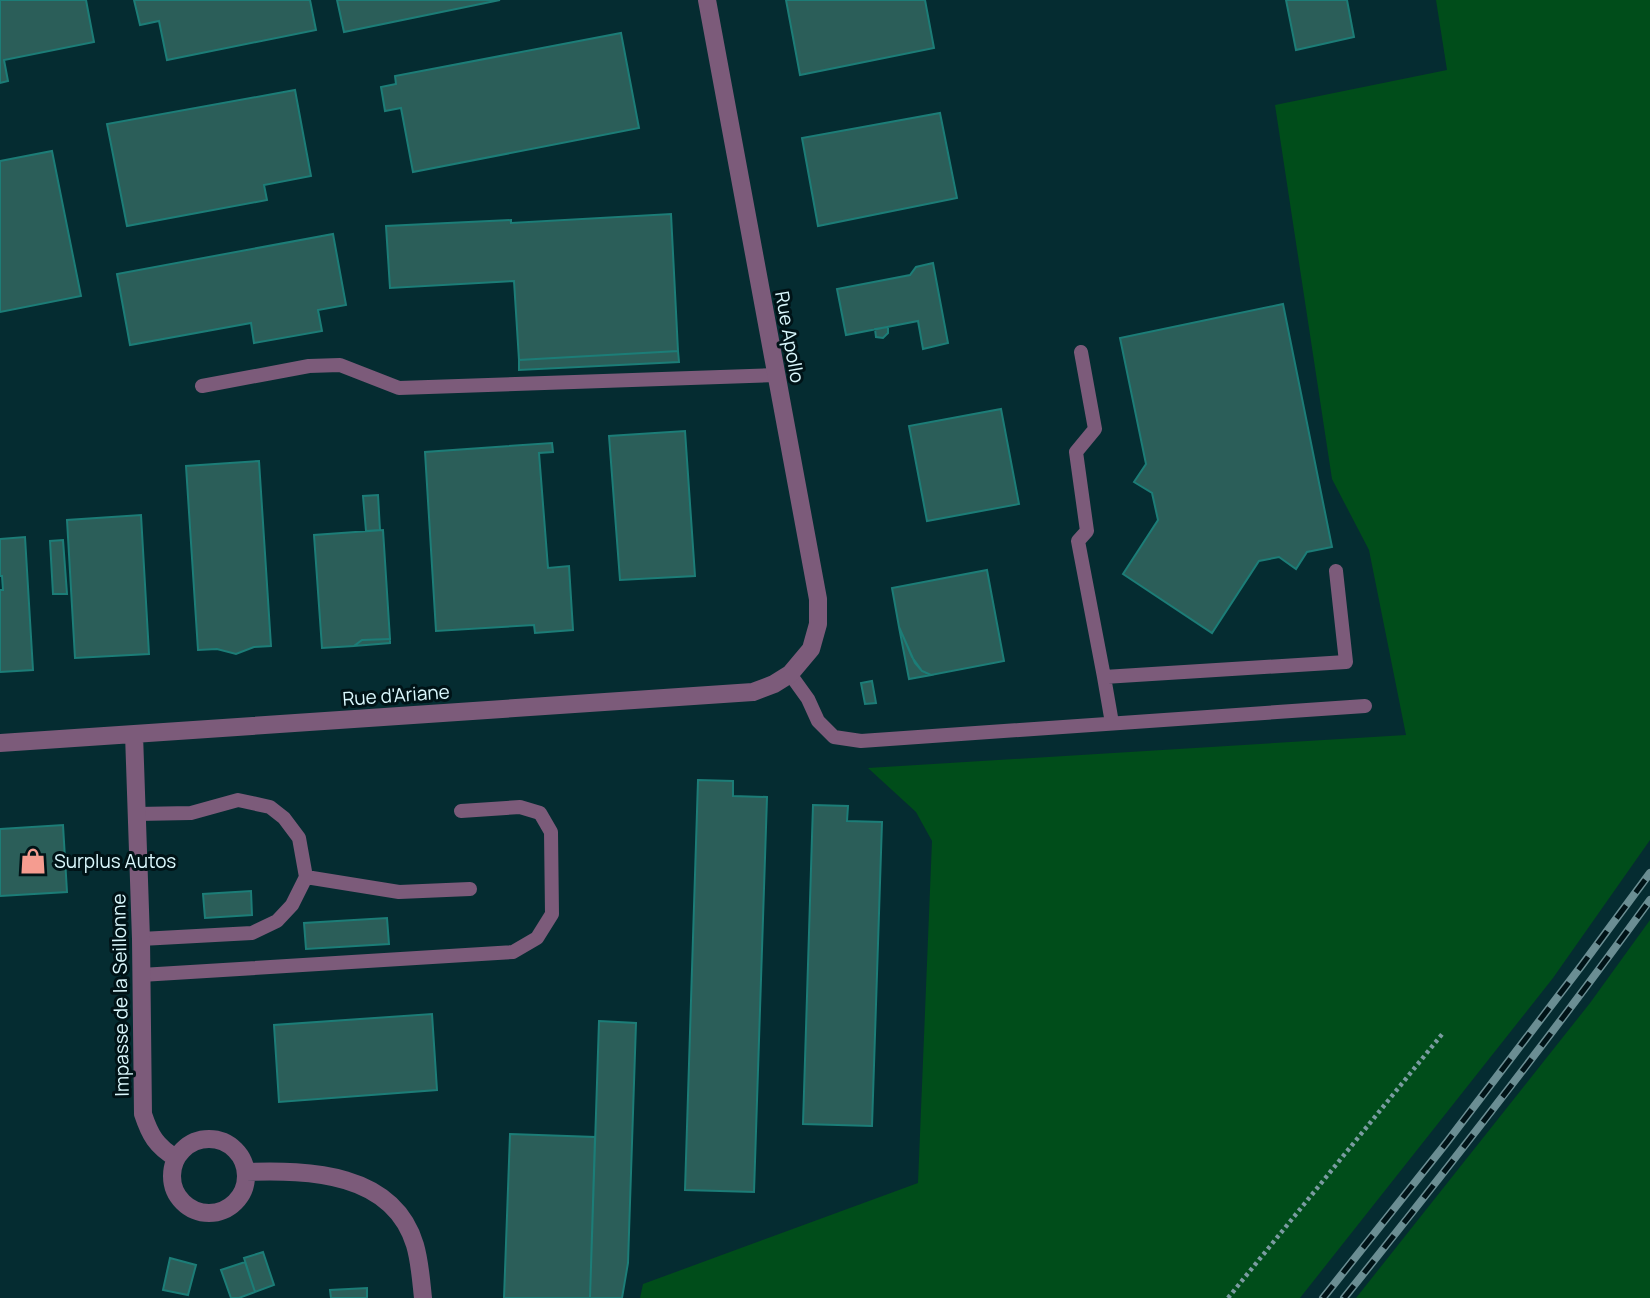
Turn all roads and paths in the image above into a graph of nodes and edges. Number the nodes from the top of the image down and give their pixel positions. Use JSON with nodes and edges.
{"nodes":[{"id":1,"x":707,"y":0,"type":"edge"},
{"id":2,"x":1081,"y":352,"type":"dead end"},
{"id":3,"x":775,"y":375,"type":"junction"},
{"id":4,"x":202,"y":386,"type":"dead end"},
{"id":5,"x":1336,"y":571,"type":"dead end"},
{"id":6,"x":790,"y":674,"type":"junction"},
{"id":7,"x":1104,"y":677,"type":"junction"},
{"id":8,"x":1365,"y":706,"type":"dead end"},
{"id":9,"x":1112,"y":723,"type":"junction"},
{"id":10,"x":134,"y":734,"type":"junction"},
{"id":11,"x":0,"y":743,"type":"edge"},
{"id":12,"x":461,"y":811,"type":"dead end"},
{"id":13,"x":137,"y":814,"type":"junction"},
{"id":14,"x":306,"y":877,"type":"junction"},
{"id":15,"x":470,"y":889,"type":"dead end"},
{"id":16,"x":141,"y":939,"type":"junction"},
{"id":17,"x":141,"y":975,"type":"junction"},
{"id":18,"x":1443,"y":1033,"type":"dead end"},
{"id":19,"x":176,"y":1158,"type":"junction"},
{"id":20,"x":246,"y":1172,"type":"junction"},
{"id":21,"x":423,"y":1298,"type":"edge"},
{"id":22,"x":1228,"y":1298,"type":"edge"}],
"edges":[{"from":1,"to":3,"type":"street","name":"Rue Apollo"},
{"from":2,"to":7,"type":"lane"},
{"from":3,"to":4,"type":"lane"},
{"from":3,"to":6,"type":"street","name":"Rue Apollo"},
{"from":5,"to":7,"type":"lane"},
{"from":6,"to":9,"type":"lane"},
{"from":6,"to":10,"type":"street","name":"Rue d'Ariane"},
{"from":7,"to":9,"type":"lane"},
{"from":8,"to":9,"type":"lane"},
{"from":10,"to":11,"type":"street","name":"Rue d'Ariane"},
{"from":10,"to":13,"type":"street","name":"Impasse de la Seillonne"},
{"from":12,"to":17,"type":"lane"},
{"from":13,"to":14,"type":"lane"},
{"from":13,"to":16,"type":"street","name":"Impasse de la Seillonne"},
{"from":14,"to":15,"type":"lane"},
{"from":14,"to":16,"type":"lane"},
{"from":16,"to":17,"type":"street","name":"Impasse de la Seillonne"},
{"from":17,"to":19,"type":"street","name":"Impasse de la Seillonne"},
{"from":18,"to":22,"type":"path"},
{"from":19,"to":20,"type":"street"},
{"from":19,"to":20,"type":"street"},
{"from":20,"to":21,"type":"street"}]}
